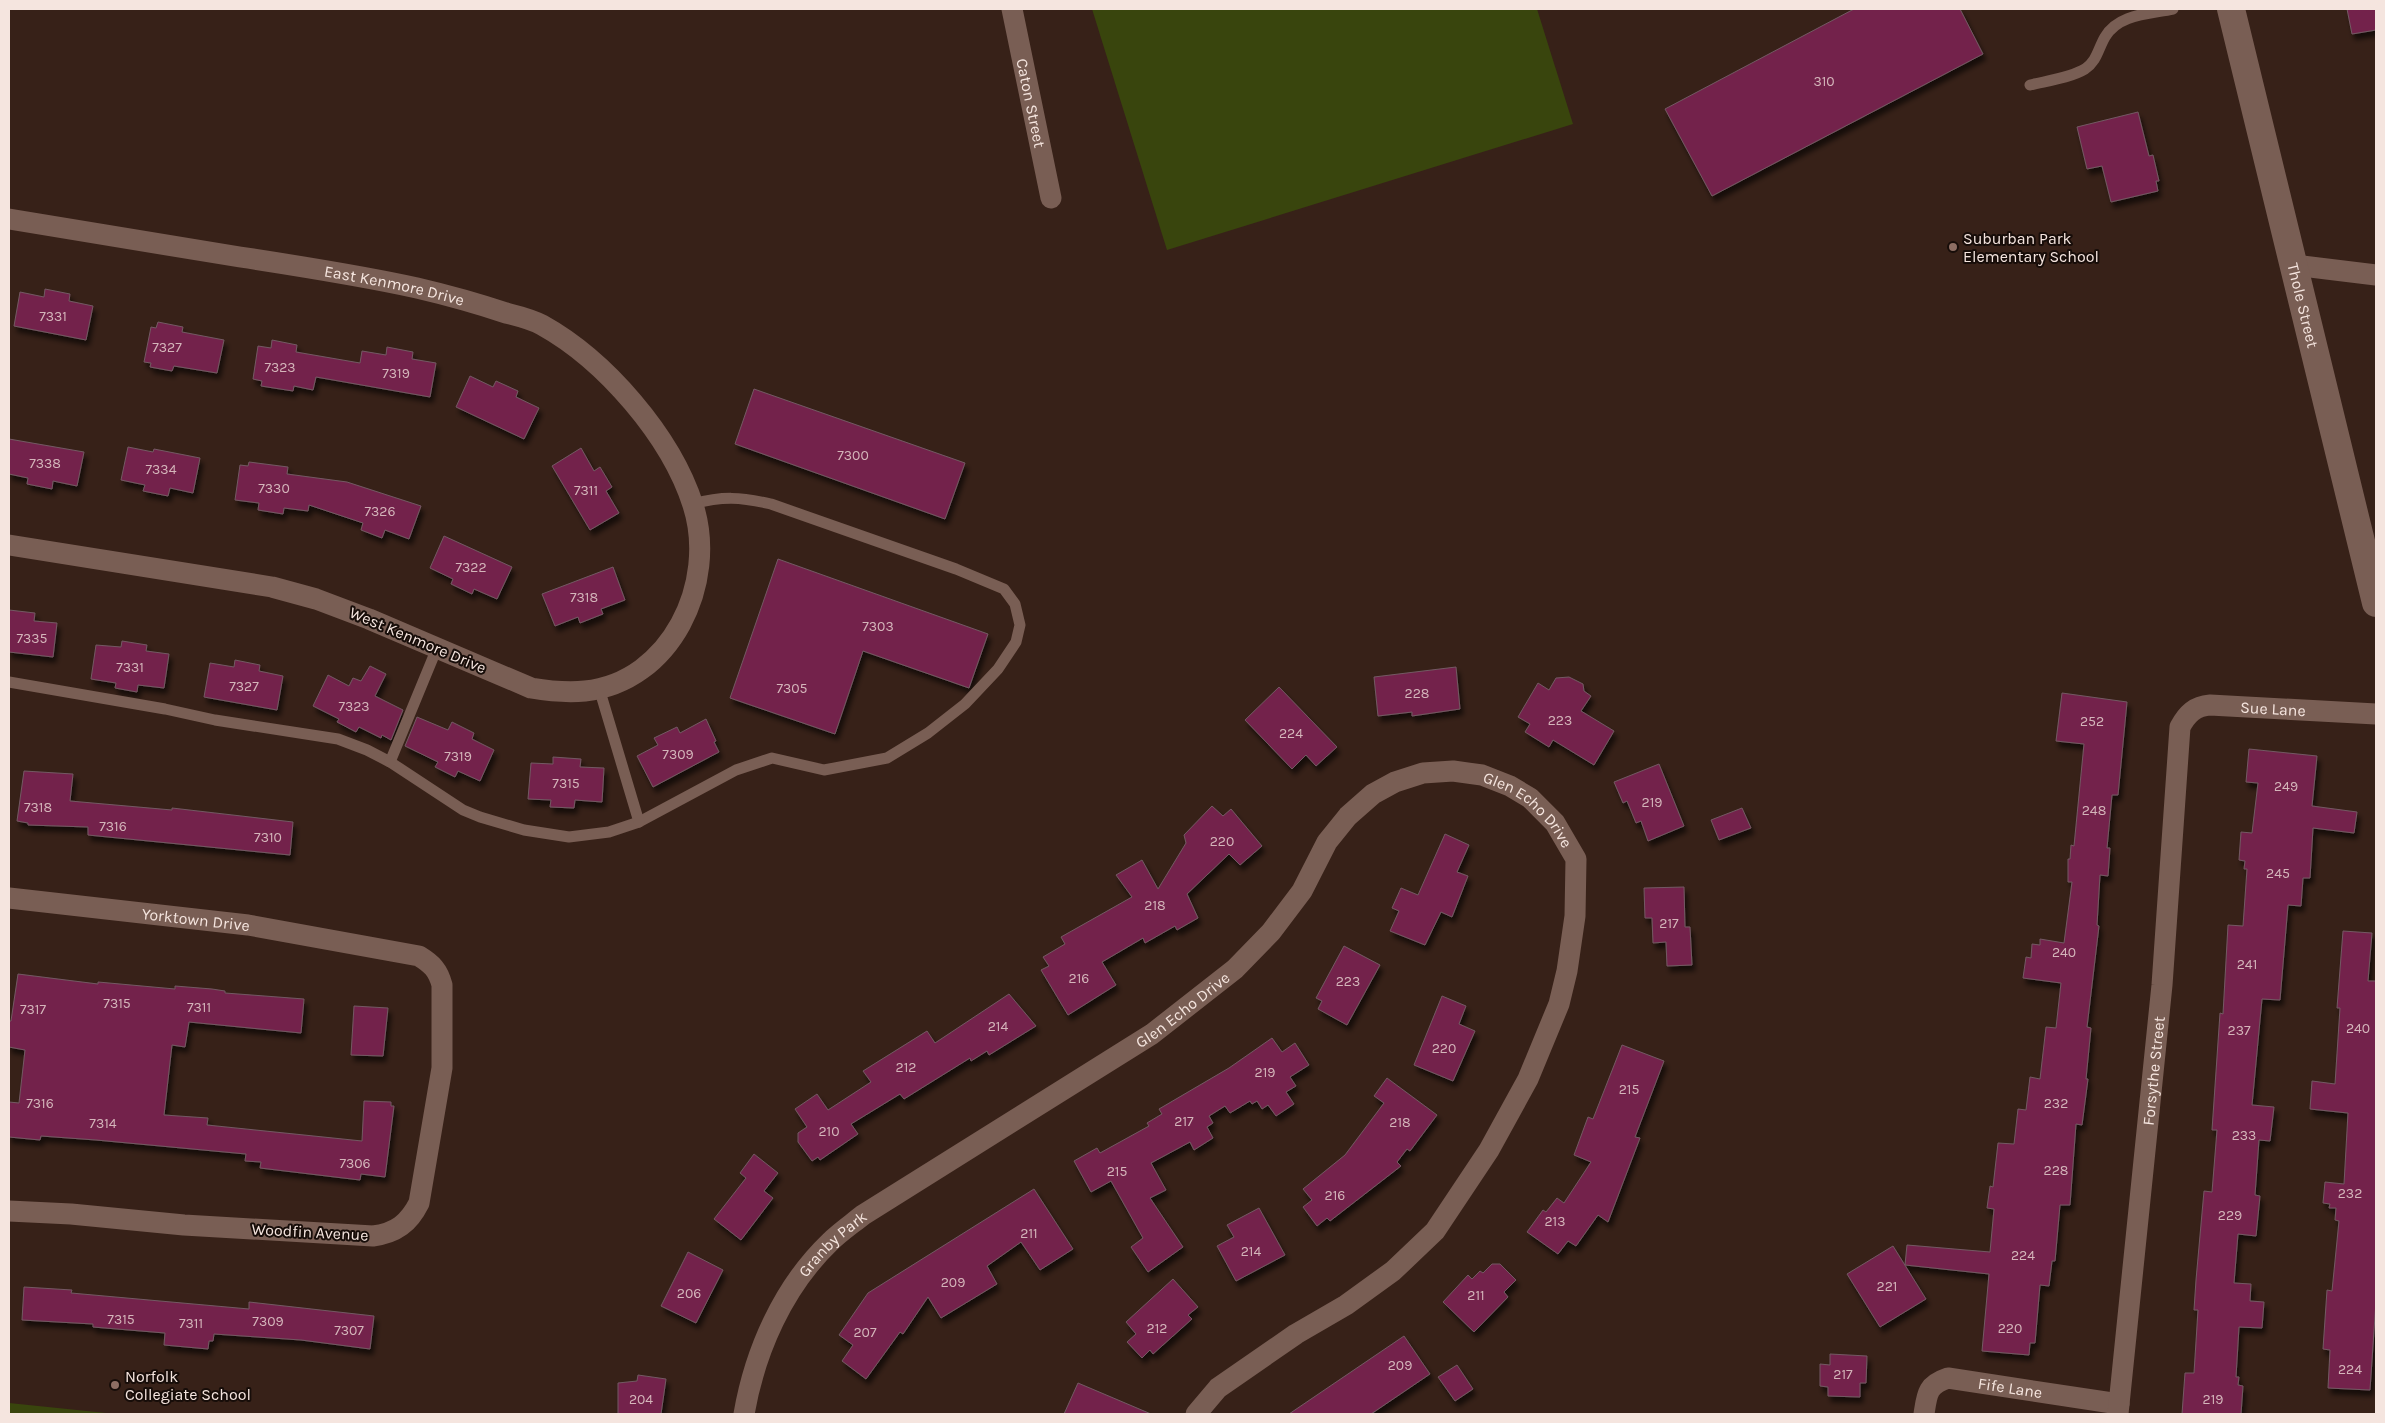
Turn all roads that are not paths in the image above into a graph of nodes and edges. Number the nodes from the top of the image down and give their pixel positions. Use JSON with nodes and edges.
{"nodes":[{"id":1,"x":1012,"y":9,"type":"edge"},
{"id":2,"x":2173,"y":9,"type":"edge"},
{"id":3,"x":2231,"y":9,"type":"edge"},
{"id":4,"x":2030,"y":85,"type":"dead end"},
{"id":5,"x":1051,"y":198,"type":"dead end"},
{"id":6,"x":9,"y":219,"type":"edge"},
{"id":7,"x":2294,"y":265,"type":"junction"},
{"id":8,"x":2376,"y":275,"type":"edge"},
{"id":9,"x":693,"y":504,"type":"junction"},
{"id":10,"x":9,"y":545,"type":"edge"},
{"id":11,"x":2376,"y":603,"type":"edge"},
{"id":12,"x":437,"y":648,"type":"junction"},
{"id":13,"x":9,"y":682,"type":"edge"},
{"id":14,"x":599,"y":688,"type":"junction"},
{"id":15,"x":2376,"y":714,"type":"edge"},
{"id":16,"x":2180,"y":727,"type":"joint"},
{"id":17,"x":390,"y":762,"type":"junction"},
{"id":18,"x":639,"y":822,"type":"junction"},
{"id":19,"x":9,"y":898,"type":"edge"},
{"id":20,"x":381,"y":949,"type":"joint"},
{"id":21,"x":994,"y":1133,"type":"joint"},
{"id":22,"x":9,"y":1211,"type":"edge"},
{"id":23,"x":2119,"y":1409,"type":"edge"},
{"id":24,"x":744,"y":1414,"type":"edge"},
{"id":25,"x":1196,"y":1414,"type":"edge"},
{"id":26,"x":1924,"y":1414,"type":"edge"}],
"edges":[{"from":1,"to":5,"type":"street","name":"Caton Street"},
{"from":2,"to":4,"type":"lane"},
{"from":3,"to":7,"type":"street","name":"Thole Street"},
{"from":6,"to":9,"type":"street","name":"East Kenmore Drive"},
{"from":7,"to":8,"type":"street"},
{"from":7,"to":11,"type":"street","name":"Thole Street"},
{"from":9,"to":14,"type":"street","name":"West Kenmore Drive"},
{"from":9,"to":18,"type":"lane"},
{"from":10,"to":12,"type":"street","name":"West Kenmore Drive"},
{"from":12,"to":14,"type":"street","name":"West Kenmore Drive"},
{"from":12,"to":17,"type":"lane"},
{"from":13,"to":17,"type":"lane"},
{"from":14,"to":18,"type":"lane"},
{"from":15,"to":16,"type":"street","name":"Sue Lane"},
{"from":16,"to":23,"type":"street","name":"Forsythe Street"},
{"from":17,"to":18,"type":"lane"},
{"from":19,"to":20,"type":"street","name":"Yorktown Drive"},
{"from":20,"to":22,"type":"street","name":"Woodfin Avenue"},
{"from":21,"to":24,"type":"street","name":"Granby Park"},
{"from":21,"to":25,"type":"street","name":"Glen Echo Drive"},
{"from":23,"to":26,"type":"street","name":"Fife Lane"}]}
